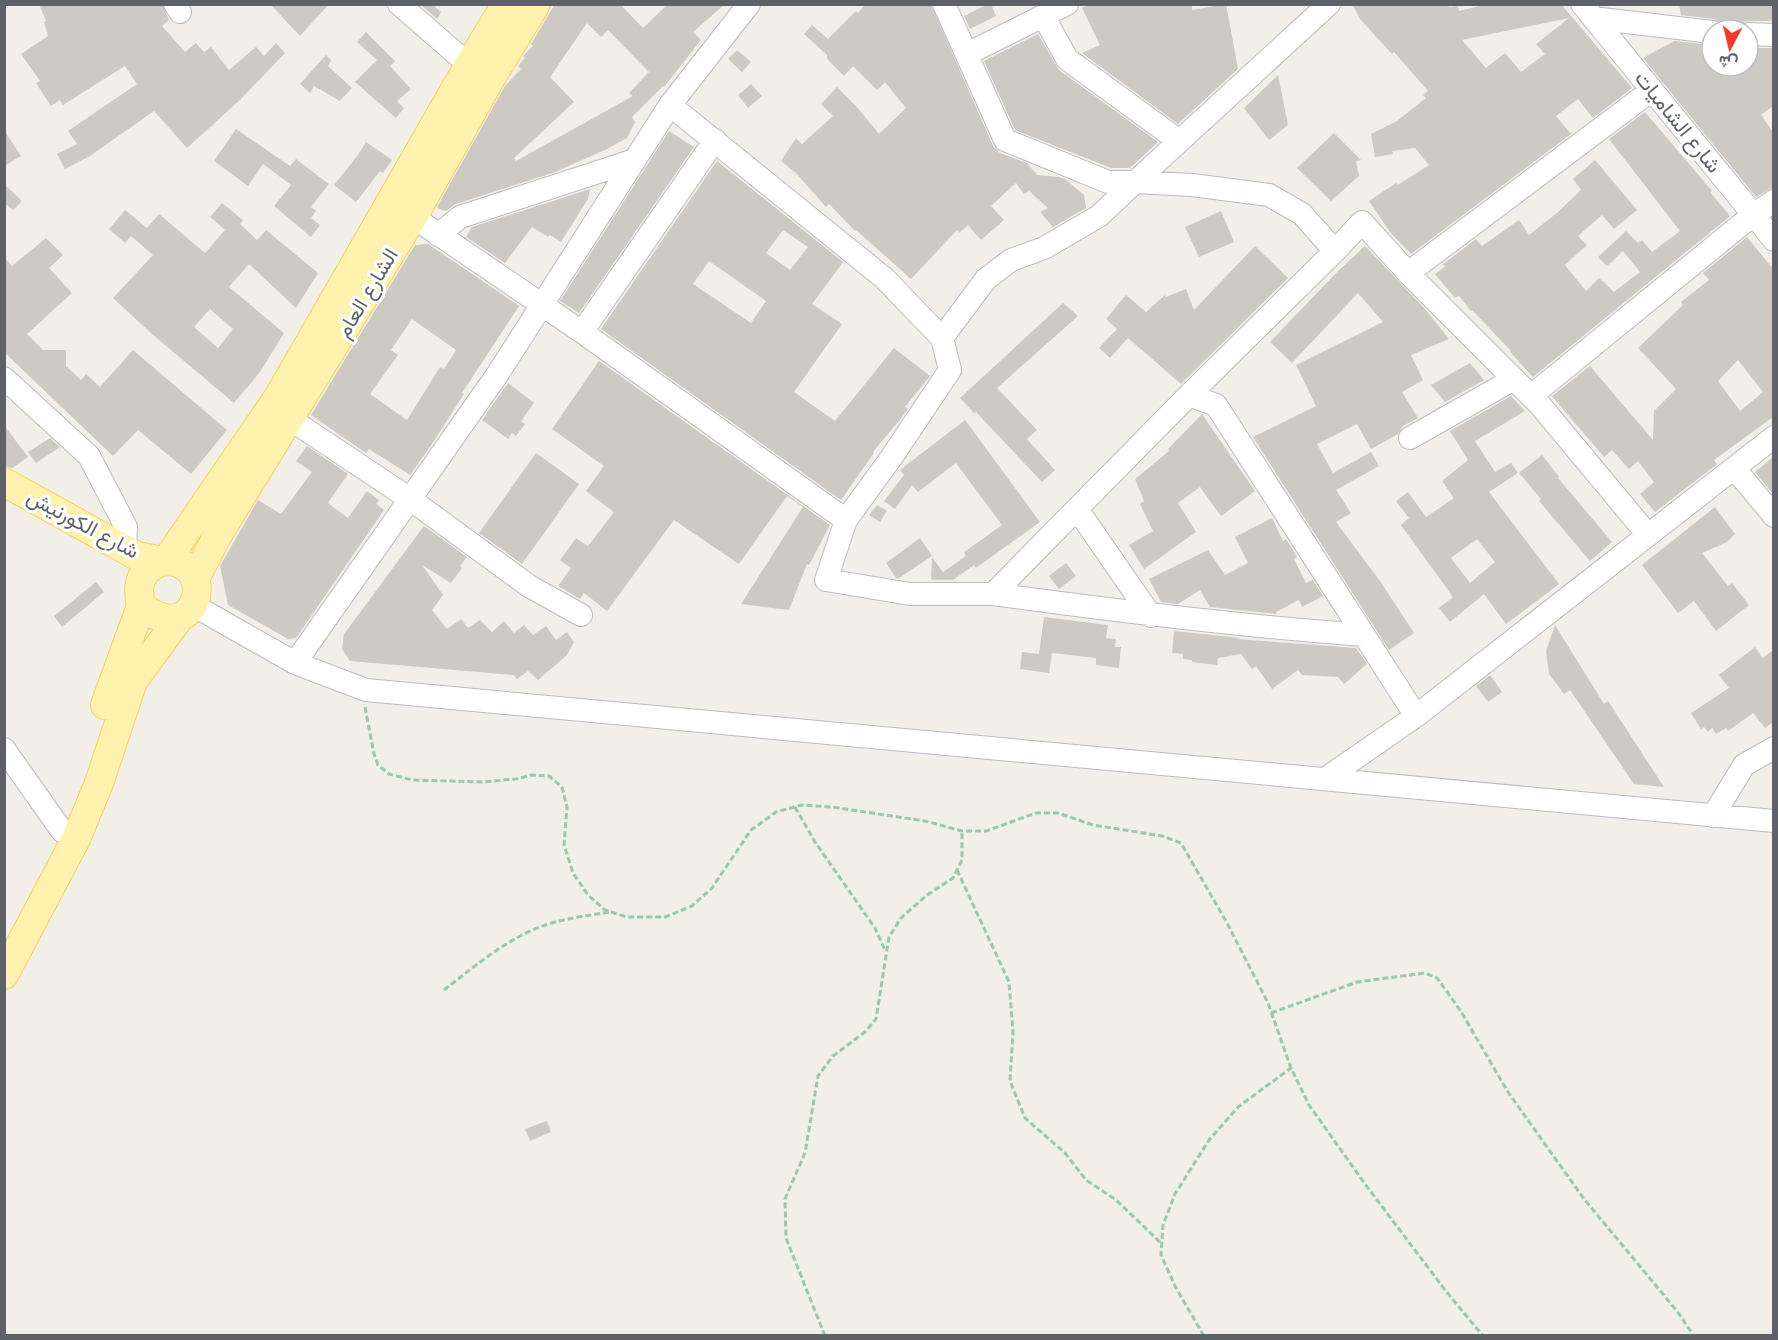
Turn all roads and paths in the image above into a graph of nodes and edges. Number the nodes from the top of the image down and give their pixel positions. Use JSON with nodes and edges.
{"nodes":[{"id":1,"x":399,"y":4,"type":"edge"},
{"id":2,"x":506,"y":4,"type":"edge"},
{"id":3,"x":536,"y":4,"type":"edge"},
{"id":4,"x":748,"y":4,"type":"edge"},
{"id":5,"x":944,"y":4,"type":"edge"},
{"id":6,"x":1067,"y":4,"type":"edge"},
{"id":7,"x":1329,"y":5,"type":"edge"},
{"id":8,"x":1587,"y":11,"type":"edge"},
{"id":9,"x":1044,"y":16,"type":"junction"},
{"id":10,"x":1700,"y":30,"type":"edge"},
{"id":11,"x":967,"y":54,"type":"junction"},
{"id":12,"x":469,"y":66,"type":"junction"},
{"id":13,"x":1652,"y":90,"type":"junction"},
{"id":14,"x":670,"y":105,"type":"junction"},
{"id":15,"x":715,"y":140,"type":"junction"},
{"id":16,"x":1179,"y":141,"type":"junction"},
{"id":17,"x":635,"y":160,"type":"junction"},
{"id":18,"x":1135,"y":182,"type":"junction"},
{"id":19,"x":1773,"y":201,"type":"edge"},
{"id":20,"x":1753,"y":215,"type":"junction"},
{"id":21,"x":412,"y":217,"type":"junction"},
{"id":22,"x":438,"y":235,"type":"junction"},
{"id":23,"x":1773,"y":240,"type":"edge"},
{"id":24,"x":1335,"y":251,"type":"junction"},
{"id":25,"x":1408,"y":273,"type":"junction"},
{"id":26,"x":541,"y":305,"type":"junction"},
{"id":27,"x":582,"y":332,"type":"junction"},
{"id":28,"x":942,"y":338,"type":"junction"},
{"id":29,"x":4,"y":378,"type":"edge"},
{"id":30,"x":1514,"y":379,"type":"junction"},
{"id":31,"x":1189,"y":395,"type":"junction"},
{"id":32,"x":1532,"y":396,"type":"junction"},
{"id":33,"x":289,"y":407,"type":"junction"},
{"id":34,"x":1773,"y":437,"type":"edge"},
{"id":35,"x":1410,"y":438,"type":"dead end"},
{"id":36,"x":1734,"y":468,"type":"junction"},
{"id":37,"x":4,"y":482,"type":"edge"},
{"id":38,"x":410,"y":499,"type":"junction"},
{"id":39,"x":4,"y":500,"type":"edge"},
{"id":40,"x":1077,"y":508,"type":"junction"},
{"id":41,"x":1773,"y":516,"type":"edge"},
{"id":42,"x":846,"y":520,"type":"junction"},
{"id":43,"x":1648,"y":535,"type":"junction"},
{"id":44,"x":125,"y":550,"type":"junction"},
{"id":45,"x":165,"y":561,"type":"junction"},
{"id":46,"x":993,"y":594,"type":"junction"},
{"id":47,"x":140,"y":600,"type":"junction"},
{"id":48,"x":190,"y":600,"type":"junction"},
{"id":49,"x":581,"y":615,"type":"dead end"},
{"id":50,"x":1150,"y":616,"type":"junction"},
{"id":51,"x":1364,"y":635,"type":"junction"},
{"id":52,"x":295,"y":663,"type":"junction"},
{"id":53,"x":361,"y":688,"type":"junction"},
{"id":54,"x":1416,"y":716,"type":"junction"},
{"id":55,"x":1773,"y":748,"type":"edge"},
{"id":56,"x":4,"y":749,"type":"edge"},
{"id":57,"x":1325,"y":779,"type":"junction"},
{"id":58,"x":795,"y":807,"type":"junction"},
{"id":59,"x":1713,"y":816,"type":"junction"},
{"id":60,"x":1773,"y":821,"type":"edge"},
{"id":61,"x":62,"y":831,"type":"junction"},
{"id":62,"x":962,"y":831,"type":"junction"},
{"id":63,"x":957,"y":870,"type":"junction"},
{"id":64,"x":611,"y":912,"type":"junction"},
{"id":65,"x":4,"y":934,"type":"edge"},
{"id":66,"x":886,"y":951,"type":"junction"},
{"id":67,"x":4,"y":975,"type":"edge"},
{"id":68,"x":444,"y":990,"type":"dead end"},
{"id":69,"x":1271,"y":1013,"type":"junction"},
{"id":70,"x":1291,"y":1068,"type":"junction"},
{"id":71,"x":1162,"y":1244,"type":"junction"},
{"id":72,"x":825,"y":1335,"type":"edge"},
{"id":73,"x":1154,"y":1335,"type":"edge"},
{"id":74,"x":1160,"y":1335,"type":"edge"},
{"id":75,"x":1204,"y":1335,"type":"edge"},
{"id":76,"x":1483,"y":1335,"type":"edge"},
{"id":77,"x":1694,"y":1335,"type":"edge"}],
"edges":[{"from":1,"to":12,"type":"street"},
{"from":2,"to":12,"type":"main road","name":"الشارع العام"},
{"from":3,"to":21,"type":"main road","name":"الشارع العام"},
{"from":4,"to":14,"type":"street"},
{"from":5,"to":11,"type":"street"},
{"from":6,"to":9,"type":"street"},
{"from":7,"to":16,"type":"street"},
{"from":8,"to":10,"type":"street"},
{"from":8,"to":13,"type":"street","name":"شارع الشاميات"},
{"from":9,"to":11,"type":"street"},
{"from":9,"to":16,"type":"street"},
{"from":11,"to":18,"type":"street"},
{"from":12,"to":33,"type":"main road","name":"الشارع العام"},
{"from":13,"to":20,"type":"street","name":"شارع الشاميات"},
{"from":13,"to":25,"type":"street"},
{"from":14,"to":15,"type":"street"},
{"from":14,"to":17,"type":"street"},
{"from":15,"to":27,"type":"street"},
{"from":15,"to":28,"type":"street"},
{"from":16,"to":18,"type":"street"},
{"from":17,"to":22,"type":"street"},
{"from":17,"to":26,"type":"street"},
{"from":18,"to":24,"type":"street"},
{"from":18,"to":28,"type":"street"},
{"from":19,"to":20,"type":"street"},
{"from":20,"to":23,"type":"street","name":"شارع الشاميات"},
{"from":20,"to":32,"type":"street"},
{"from":21,"to":22,"type":"street"},
{"from":21,"to":33,"type":"main road","name":"الشارع العام"},
{"from":22,"to":26,"type":"street"},
{"from":24,"to":25,"type":"street"},
{"from":24,"to":31,"type":"street"},
{"from":25,"to":30,"type":"street"},
{"from":26,"to":27,"type":"street"},
{"from":26,"to":38,"type":"street"},
{"from":27,"to":42,"type":"street"},
{"from":28,"to":42,"type":"street"},
{"from":29,"to":44,"type":"street"},
{"from":30,"to":32,"type":"street"},
{"from":30,"to":35,"type":"street"},
{"from":31,"to":40,"type":"street"},
{"from":31,"to":51,"type":"street"},
{"from":32,"to":43,"type":"street"},
{"from":33,"to":38,"type":"street"},
{"from":33,"to":45,"type":"main road","name":"الشارع العام"},
{"from":33,"to":48,"type":"main road","name":"الشارع العام"},
{"from":34,"to":36,"type":"street"},
{"from":36,"to":41,"type":"street"},
{"from":36,"to":43,"type":"street"},
{"from":37,"to":44,"type":"main road","name":"شارع الكورنيش"},
{"from":38,"to":49,"type":"street"},
{"from":38,"to":52,"type":"street"},
{"from":39,"to":47,"type":"main road","name":"شارع الكورنيش"},
{"from":40,"to":46,"type":"street"},
{"from":40,"to":50,"type":"street"},
{"from":42,"to":46,"type":"street"},
{"from":43,"to":54,"type":"street"},
{"from":44,"to":45,"type":"main road","name":"شارع الكورنيش"},
{"from":45,"to":47,"type":"main road"},
{"from":45,"to":48,"type":"main road"},
{"from":46,"to":50,"type":"street"},
{"from":47,"to":48,"type":"main road"},
{"from":47,"to":61,"type":"main road"},
{"from":48,"to":52,"type":"street"},
{"from":48,"to":67,"type":"main road","name":"الشارع العام"},
{"from":50,"to":51,"type":"street"},
{"from":51,"to":54,"type":"street"},
{"from":52,"to":53,"type":"street"},
{"from":53,"to":57,"type":"street"},
{"from":53,"to":64,"type":"path"},
{"from":54,"to":57,"type":"street"},
{"from":55,"to":59,"type":"street"},
{"from":56,"to":61,"type":"street"},
{"from":57,"to":59,"type":"street"},
{"from":58,"to":62,"type":"path"},
{"from":58,"to":64,"type":"path"},
{"from":58,"to":66,"type":"path"},
{"from":59,"to":60,"type":"street"},
{"from":61,"to":65,"type":"main road"},
{"from":62,"to":63,"type":"path"},
{"from":62,"to":69,"type":"path"},
{"from":63,"to":66,"type":"path"},
{"from":63,"to":71,"type":"path"},
{"from":64,"to":68,"type":"path"},
{"from":66,"to":72,"type":"path"},
{"from":69,"to":70,"type":"path"},
{"from":69,"to":77,"type":"path"},
{"from":70,"to":71,"type":"path"},
{"from":70,"to":76,"type":"path"},
{"from":71,"to":75,"type":"path"},
{"from":73,"to":74,"type":"path"}]}
